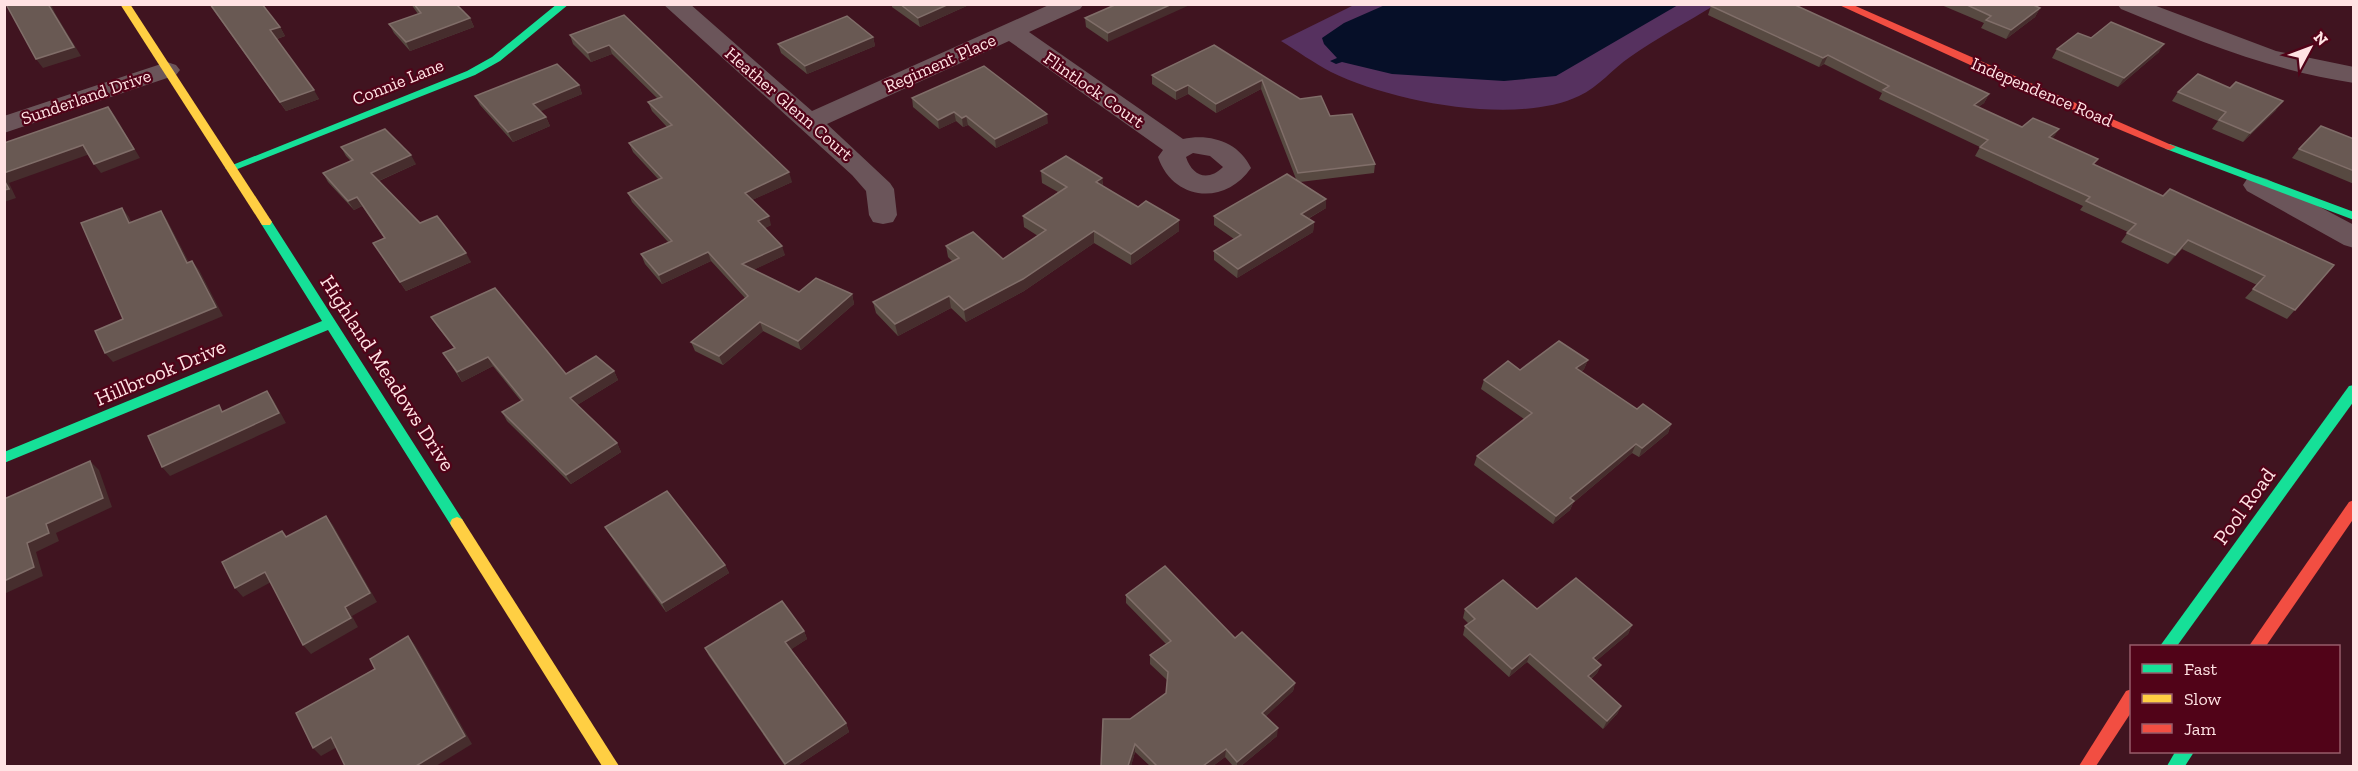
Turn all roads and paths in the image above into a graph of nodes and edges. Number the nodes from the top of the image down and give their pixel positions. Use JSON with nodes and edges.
{"nodes":[{"id":1,"x":125,"y":4,"type":"edge"},
{"id":2,"x":564,"y":4,"type":"edge"},
{"id":3,"x":675,"y":4,"type":"edge"},
{"id":4,"x":1072,"y":4,"type":"edge"},
{"id":5,"x":1842,"y":4,"type":"edge"},
{"id":6,"x":2129,"y":4,"type":"edge"},
{"id":7,"x":1011,"y":32,"type":"junction"},
{"id":8,"x":167,"y":70,"type":"junction"},
{"id":9,"x":2354,"y":75,"type":"edge"},
{"id":10,"x":809,"y":122,"type":"junction"},
{"id":11,"x":4,"y":125,"type":"edge"},
{"id":12,"x":1178,"y":148,"type":"dead end"},
{"id":13,"x":231,"y":168,"type":"junction"},
{"id":14,"x":2243,"y":176,"type":"junction"},
{"id":15,"x":883,"y":215,"type":"dead end"},
{"id":16,"x":2354,"y":216,"type":"edge"},
{"id":17,"x":2354,"y":238,"type":"edge"},
{"id":18,"x":331,"y":323,"type":"junction"},
{"id":19,"x":2354,"y":390,"type":"edge"},
{"id":20,"x":4,"y":458,"type":"edge"},
{"id":21,"x":2354,"y":506,"type":"edge"},
{"id":22,"x":2169,"y":645,"type":"edge"},
{"id":23,"x":2258,"y":645,"type":"edge"},
{"id":24,"x":2130,"y":699,"type":"edge"},
{"id":25,"x":2184,"y":753,"type":"edge"},
{"id":26,"x":611,"y":766,"type":"edge"},
{"id":27,"x":2087,"y":766,"type":"edge"},
{"id":28,"x":2175,"y":766,"type":"edge"}],
"edges":[{"from":1,"to":8,"type":"street","name":"Highland Meadows Drive"},
{"from":2,"to":13,"type":"street","name":"Connie Lane"},
{"from":3,"to":10,"type":"street","name":"Heather Glenn Court"},
{"from":4,"to":7,"type":"street","name":"Regiment Place"},
{"from":5,"to":14,"type":"street","name":"Independence Road"},
{"from":6,"to":9,"type":"street"},
{"from":7,"to":10,"type":"street","name":"Regiment Place"},
{"from":7,"to":12,"type":"street","name":"Flintlock Court"},
{"from":8,"to":11,"type":"street","name":"Sunderland Drive"},
{"from":8,"to":13,"type":"street","name":"Highland Meadows Drive"},
{"from":10,"to":15,"type":"street","name":"Heather Glenn Court"},
{"from":13,"to":18,"type":"street","name":"Highland Meadows Drive"},
{"from":14,"to":16,"type":"street","name":"Independence Road"},
{"from":14,"to":17,"type":"street","name":"Independence Road"},
{"from":18,"to":20,"type":"street","name":"Hillbrook Drive"},
{"from":18,"to":26,"type":"street","name":"Highland Meadows Drive"},
{"from":19,"to":22,"type":"street","name":"Pool Road"},
{"from":21,"to":23,"type":"street"},
{"from":24,"to":27,"type":"street"},
{"from":25,"to":28,"type":"street"}]}
